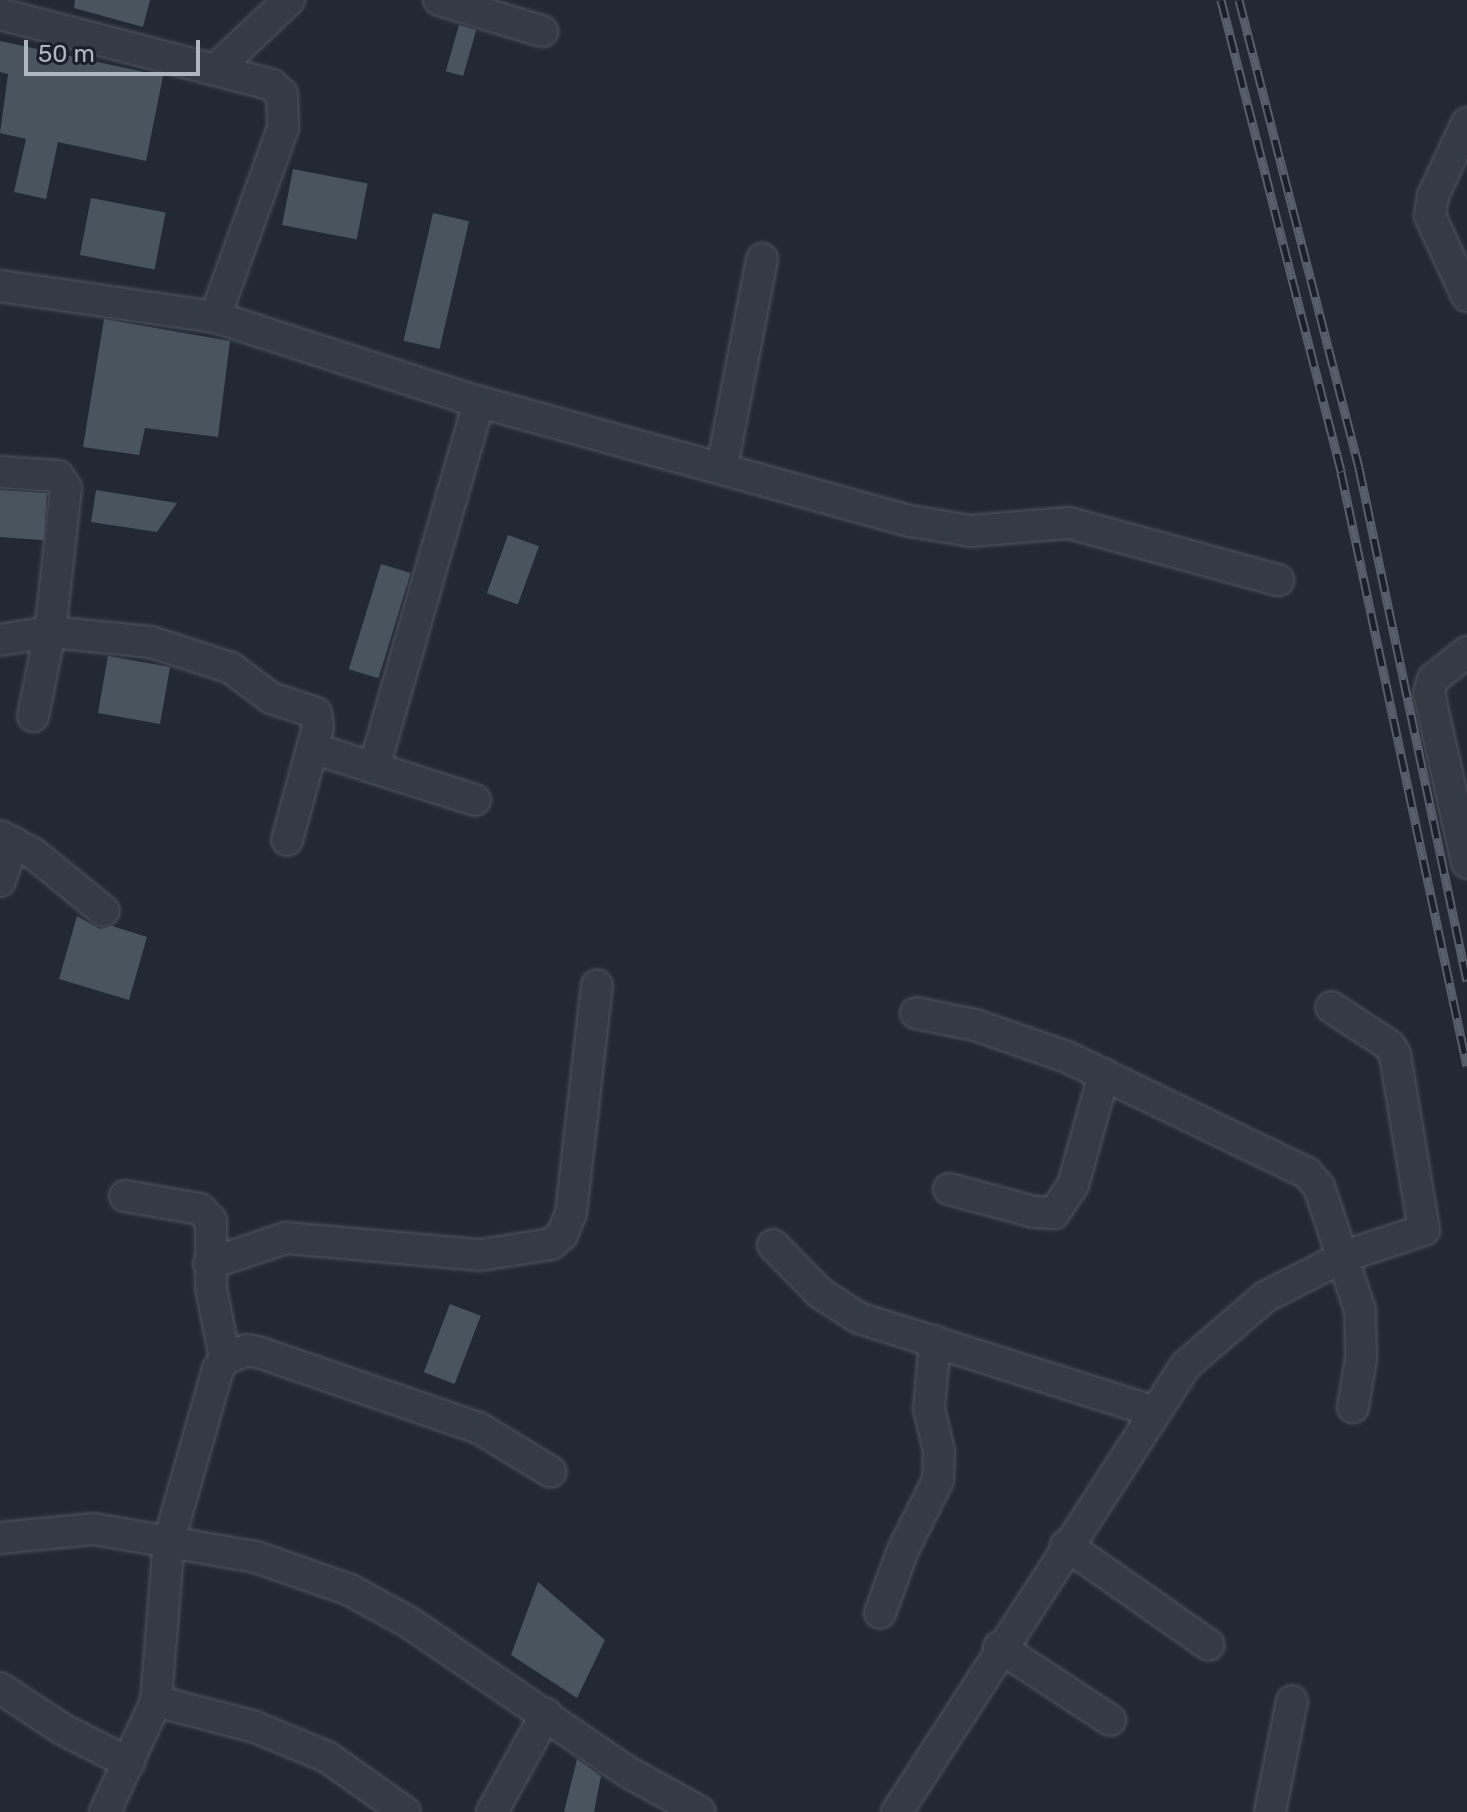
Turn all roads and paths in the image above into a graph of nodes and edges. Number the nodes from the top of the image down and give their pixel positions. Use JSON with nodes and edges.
{"nodes":[{"id":1,"x":289,"y":0,"type":"edge"},
{"id":2,"x":439,"y":0,"type":"edge"},
{"id":3,"x":0,"y":14,"type":"edge"},
{"id":4,"x":542,"y":31,"type":"dead end"},
{"id":5,"x":215,"y":70,"type":"junction"},
{"id":6,"x":1467,"y":123,"type":"edge"},
{"id":7,"x":762,"y":259,"type":"dead end"},
{"id":8,"x":0,"y":286,"type":"edge"},
{"id":9,"x":1467,"y":296,"type":"edge"},
{"id":10,"x":215,"y":317,"type":"junction"},
{"id":11,"x":479,"y":402,"type":"junction"},
{"id":12,"x":722,"y":467,"type":"junction"},
{"id":13,"x":0,"y":472,"type":"edge"},
{"id":14,"x":1278,"y":580,"type":"dead end"},
{"id":15,"x":50,"y":632,"type":"junction"},
{"id":16,"x":0,"y":640,"type":"edge"},
{"id":17,"x":1467,"y":652,"type":"edge"},
{"id":18,"x":33,"y":716,"type":"dead end"},
{"id":19,"x":312,"y":748,"type":"junction"},
{"id":20,"x":374,"y":768,"type":"junction"},
{"id":21,"x":475,"y":800,"type":"dead end"},
{"id":22,"x":7,"y":839,"type":"edge"},
{"id":23,"x":287,"y":840,"type":"dead end"},
{"id":24,"x":1467,"y":863,"type":"edge"},
{"id":25,"x":0,"y":881,"type":"edge"},
{"id":26,"x":104,"y":911,"type":"dead end"},
{"id":27,"x":597,"y":985,"type":"dead end"},
{"id":28,"x":1331,"y":1007,"type":"dead end"},
{"id":29,"x":916,"y":1013,"type":"dead end"},
{"id":30,"x":1104,"y":1074,"type":"junction"},
{"id":31,"x":949,"y":1189,"type":"dead end"},
{"id":32,"x":125,"y":1196,"type":"dead end"},
{"id":33,"x":773,"y":1245,"type":"dead end"},
{"id":34,"x":1345,"y":1256,"type":"junction"},
{"id":35,"x":209,"y":1264,"type":"junction"},
{"id":36,"x":935,"y":1341,"type":"junction"},
{"id":37,"x":225,"y":1359,"type":"junction"},
{"id":38,"x":1353,"y":1407,"type":"dead end"},
{"id":39,"x":1153,"y":1411,"type":"junction"},
{"id":40,"x":551,"y":1472,"type":"dead end"},
{"id":41,"x":0,"y":1538,"type":"edge"},
{"id":42,"x":169,"y":1541,"type":"junction"},
{"id":43,"x":1066,"y":1545,"type":"junction"},
{"id":44,"x":880,"y":1613,"type":"dead end"},
{"id":45,"x":1209,"y":1645,"type":"dead end"},
{"id":46,"x":999,"y":1647,"type":"junction"},
{"id":47,"x":0,"y":1688,"type":"edge"},
{"id":48,"x":156,"y":1701,"type":"junction"},
{"id":49,"x":1292,"y":1701,"type":"dead end"},
{"id":50,"x":546,"y":1714,"type":"junction"},
{"id":51,"x":1110,"y":1720,"type":"dead end"},
{"id":52,"x":129,"y":1763,"type":"junction"},
{"id":53,"x":686,"y":1809,"type":"edge"},
{"id":54,"x":105,"y":1812,"type":"edge"},
{"id":55,"x":405,"y":1812,"type":"edge"},
{"id":56,"x":492,"y":1812,"type":"edge"},
{"id":57,"x":897,"y":1812,"type":"edge"},
{"id":58,"x":1270,"y":1812,"type":"edge"}],
"edges":[{"from":1,"to":5,"type":"street"},
{"from":2,"to":4,"type":"street"},
{"from":3,"to":5,"type":"street"},
{"from":5,"to":10,"type":"street"},
{"from":6,"to":9,"type":"street"},
{"from":7,"to":12,"type":"street"},
{"from":8,"to":10,"type":"street"},
{"from":10,"to":11,"type":"street"},
{"from":11,"to":12,"type":"street"},
{"from":11,"to":20,"type":"street"},
{"from":12,"to":14,"type":"street"},
{"from":13,"to":15,"type":"street"},
{"from":15,"to":16,"type":"street"},
{"from":15,"to":18,"type":"street"},
{"from":15,"to":19,"type":"street"},
{"from":17,"to":24,"type":"street"},
{"from":19,"to":20,"type":"street"},
{"from":19,"to":23,"type":"street"},
{"from":20,"to":21,"type":"street"},
{"from":22,"to":25,"type":"street"},
{"from":22,"to":26,"type":"street"},
{"from":27,"to":35,"type":"street"},
{"from":28,"to":34,"type":"street"},
{"from":29,"to":30,"type":"street"},
{"from":30,"to":31,"type":"street"},
{"from":30,"to":34,"type":"street"},
{"from":32,"to":35,"type":"street"},
{"from":33,"to":36,"type":"street"},
{"from":34,"to":38,"type":"street"},
{"from":34,"to":39,"type":"street"},
{"from":35,"to":37,"type":"street"},
{"from":36,"to":39,"type":"street"},
{"from":36,"to":44,"type":"street"},
{"from":37,"to":40,"type":"street"},
{"from":37,"to":42,"type":"street"},
{"from":39,"to":43,"type":"street"},
{"from":41,"to":42,"type":"street"},
{"from":42,"to":48,"type":"street"},
{"from":42,"to":50,"type":"street"},
{"from":43,"to":45,"type":"street"},
{"from":43,"to":46,"type":"street"},
{"from":46,"to":51,"type":"street"},
{"from":46,"to":57,"type":"street"},
{"from":47,"to":52,"type":"street"},
{"from":48,"to":52,"type":"street"},
{"from":48,"to":55,"type":"street"},
{"from":49,"to":58,"type":"street"},
{"from":50,"to":53,"type":"street"},
{"from":50,"to":56,"type":"street"},
{"from":52,"to":54,"type":"street"}]}
